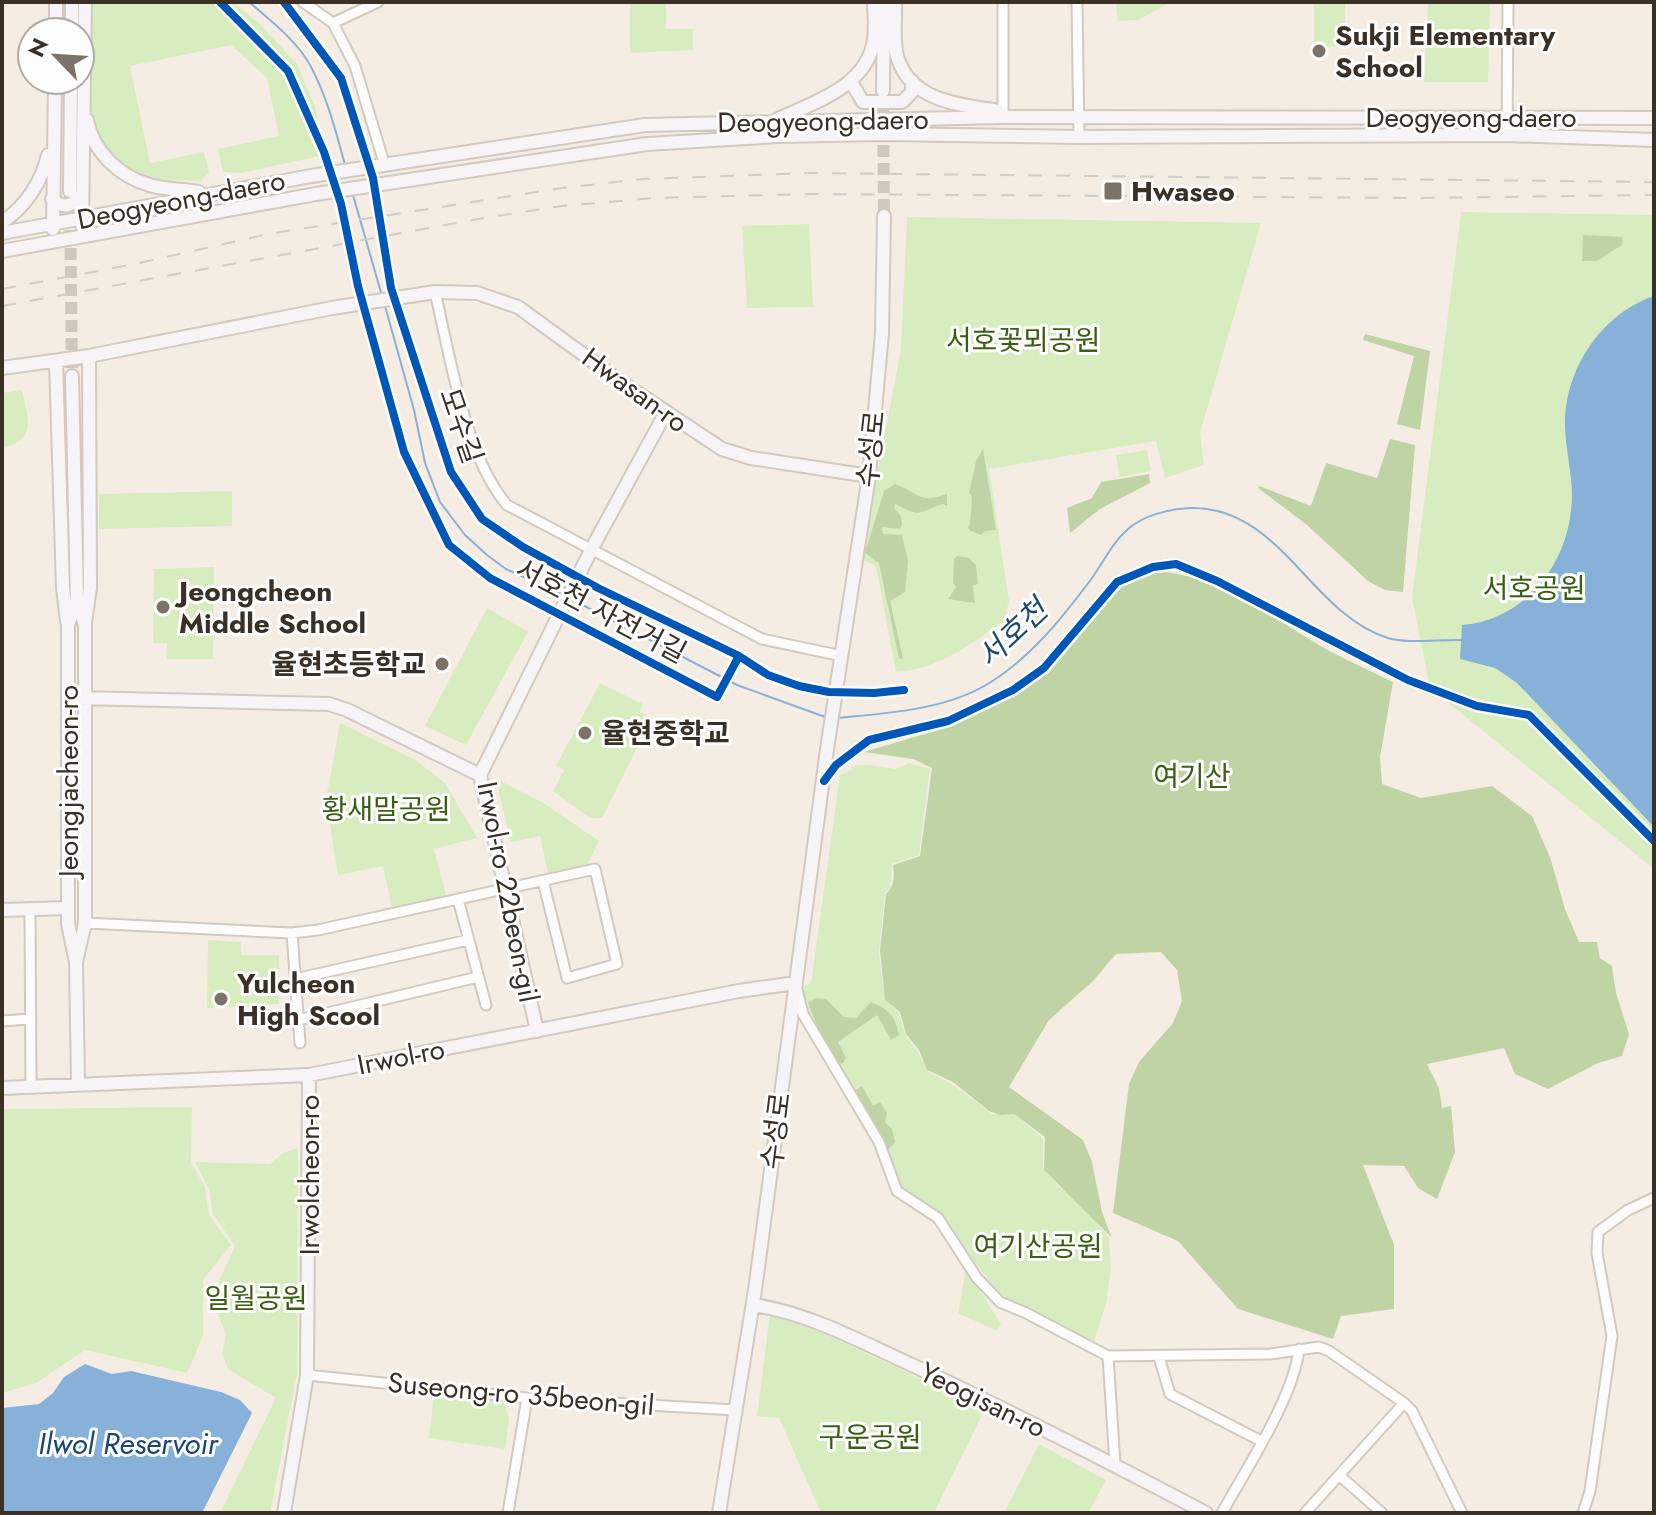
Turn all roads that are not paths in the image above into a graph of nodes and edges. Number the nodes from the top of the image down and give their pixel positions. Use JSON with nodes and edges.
{"nodes":[{"id":1,"x":85,"y":2,"type":"edge"},
{"id":2,"x":303,"y":2,"type":"edge"},
{"id":3,"x":378,"y":2,"type":"edge"},
{"id":4,"x":874,"y":2,"type":"edge"},
{"id":5,"x":884,"y":2,"type":"edge"},
{"id":6,"x":895,"y":2,"type":"edge"},
{"id":7,"x":1003,"y":2,"type":"edge"},
{"id":8,"x":1077,"y":2,"type":"edge"},
{"id":9,"x":1508,"y":2,"type":"edge"},
{"id":10,"x":333,"y":23,"type":"junction"},
{"id":11,"x":912,"y":81,"type":"junction"},
{"id":12,"x":851,"y":82,"type":"junction"},
{"id":13,"x":883,"y":91,"type":"tunnel mouth"},
{"id":14,"x":55,"y":96,"type":"edge"},
{"id":15,"x":72,"y":96,"type":"edge"},
{"id":16,"x":84,"y":106,"type":"junction"},
{"id":17,"x":1003,"y":114,"type":"junction"},
{"id":18,"x":1507,"y":116,"type":"junction"},
{"id":19,"x":1079,"y":117,"type":"junction"},
{"id":20,"x":1653,"y":118,"type":"edge"},
{"id":21,"x":771,"y":122,"type":"junction"},
{"id":22,"x":54,"y":133,"type":"junction"},
{"id":23,"x":1507,"y":135,"type":"junction"},
{"id":24,"x":1079,"y":137,"type":"junction"},
{"id":25,"x":1652,"y":139,"type":"edge"},
{"id":26,"x":382,"y":166,"type":"junction"},
{"id":27,"x":76,"y":193,"type":"junction"},
{"id":28,"x":206,"y":194,"type":"junction"},
{"id":29,"x":52,"y":199,"type":"junction"},
{"id":30,"x":884,"y":216,"type":"tunnel mouth"},
{"id":31,"x":82,"y":218,"type":"junction"},
{"id":32,"x":2,"y":222,"type":"edge"},
{"id":33,"x":52,"y":224,"type":"junction"},
{"id":34,"x":2,"y":233,"type":"edge"},
{"id":35,"x":83,"y":237,"type":"junction"},
{"id":36,"x":54,"y":242,"type":"junction"},
{"id":37,"x":2,"y":251,"type":"edge"},
{"id":38,"x":435,"y":292,"type":"junction"},
{"id":39,"x":89,"y":356,"type":"junction"},
{"id":40,"x":56,"y":361,"type":"junction"},
{"id":41,"x":2,"y":368,"type":"edge"},
{"id":42,"x":72,"y":376,"type":"tunnel mouth"},
{"id":43,"x":666,"y":412,"type":"junction"},
{"id":44,"x":869,"y":476,"type":"junction"},
{"id":45,"x":592,"y":548,"type":"junction"},
{"id":46,"x":77,"y":600,"type":"junction"},
{"id":47,"x":68,"y":625,"type":"junction"},
{"id":48,"x":85,"y":625,"type":"junction"},
{"id":49,"x":842,"y":656,"type":"junction"},
{"id":50,"x":68,"y":697,"type":"junction"},
{"id":51,"x":85,"y":698,"type":"junction"},
{"id":52,"x":480,"y":775,"type":"junction"},
{"id":53,"x":824,"y":781,"type":"junction"},
{"id":54,"x":1654,"y":841,"type":"edge"},
{"id":55,"x":543,"y":881,"type":"junction"},
{"id":56,"x":505,"y":889,"type":"junction"},
{"id":57,"x":458,"y":899,"type":"junction"},
{"id":58,"x":68,"y":908,"type":"junction"},
{"id":59,"x":2,"y":910,"type":"edge"},
{"id":60,"x":30,"y":910,"type":"junction"},
{"id":61,"x":85,"y":923,"type":"junction"},
{"id":62,"x":292,"y":933,"type":"junction"},
{"id":63,"x":468,"y":940,"type":"junction"},
{"id":64,"x":76,"y":962,"type":"junction"},
{"id":65,"x":478,"y":977,"type":"junction"},
{"id":66,"x":295,"y":979,"type":"junction"},
{"id":67,"x":795,"y":983,"type":"junction"},
{"id":68,"x":486,"y":1005,"type":"dead end"},
{"id":69,"x":30,"y":1019,"type":"junction"},
{"id":70,"x":298,"y":1020,"type":"junction"},
{"id":71,"x":2,"y":1021,"type":"edge"},
{"id":72,"x":537,"y":1031,"type":"junction"},
{"id":73,"x":300,"y":1043,"type":"dead end"},
{"id":74,"x":309,"y":1075,"type":"junction"},
{"id":75,"x":78,"y":1084,"type":"junction"},
{"id":76,"x":31,"y":1086,"type":"junction"},
{"id":77,"x":2,"y":1088,"type":"edge"},
{"id":78,"x":1654,"y":1198,"type":"edge"},
{"id":79,"x":753,"y":1305,"type":"junction"},
{"id":80,"x":1299,"y":1349,"type":"junction"},
{"id":81,"x":1108,"y":1356,"type":"junction"},
{"id":82,"x":1159,"y":1357,"type":"junction"},
{"id":83,"x":307,"y":1375,"type":"junction"},
{"id":84,"x":527,"y":1398,"type":"junction"},
{"id":85,"x":1404,"y":1403,"type":"junction"},
{"id":86,"x":735,"y":1410,"type":"junction"},
{"id":87,"x":1261,"y":1441,"type":"junction"},
{"id":88,"x":1115,"y":1465,"type":"junction"},
{"id":89,"x":1339,"y":1475,"type":"junction"},
{"id":90,"x":284,"y":1513,"type":"edge"},
{"id":91,"x":508,"y":1513,"type":"edge"},
{"id":92,"x":719,"y":1513,"type":"edge"},
{"id":93,"x":1206,"y":1513,"type":"edge"},
{"id":94,"x":1222,"y":1513,"type":"edge"},
{"id":95,"x":1305,"y":1513,"type":"edge"},
{"id":96,"x":1382,"y":1513,"type":"edge"},
{"id":97,"x":1462,"y":1513,"type":"edge"},
{"id":98,"x":1583,"y":1513,"type":"edge"}],
"edges":[{"from":1,"to":16,"type":"street"},
{"from":2,"to":10,"type":"street"},
{"from":3,"to":10,"type":"street"},
{"from":4,"to":12,"type":"street"},
{"from":5,"to":13,"type":"street"},
{"from":6,"to":11,"type":"street"},
{"from":7,"to":17,"type":"street"},
{"from":8,"to":19,"type":"street"},
{"from":9,"to":18,"type":"street"},
{"from":10,"to":26,"type":"street"},
{"from":11,"to":12,"type":"street"},
{"from":11,"to":17,"type":"street"},
{"from":12,"to":21,"type":"street"},
{"from":14,"to":22,"type":"street"},
{"from":15,"to":27,"type":"street"},
{"from":16,"to":27,"type":"street"},
{"from":16,"to":28,"type":"street"},
{"from":17,"to":19,"type":"street","name":"Deogyeong-daero"},
{"from":17,"to":21,"type":"street","name":"Deogyeong-daero"},
{"from":18,"to":19,"type":"street","name":"Deogyeong-daero"},
{"from":18,"to":20,"type":"street","name":"Deogyeong-daero"},
{"from":18,"to":23,"type":"street"},
{"from":19,"to":24,"type":"street"},
{"from":21,"to":26,"type":"street","name":"Deogyeong-daero"},
{"from":22,"to":29,"type":"street"},
{"from":22,"to":32,"type":"street"},
{"from":23,"to":24,"type":"street","name":"Deogyeong-daero"},
{"from":23,"to":25,"type":"street","name":"Deogyeong-daero"},
{"from":24,"to":35,"type":"street","name":"Deogyeong-daero"},
{"from":26,"to":28,"type":"street","name":"Deogyeong-daero"},
{"from":27,"to":29,"type":"street"},
{"from":27,"to":31,"type":"street"},
{"from":28,"to":31,"type":"street","name":"Deogyeong-daero"},
{"from":29,"to":33,"type":"street"},
{"from":30,"to":44,"type":"street","name":"수성로"},
{"from":31,"to":33,"type":"street","name":"Deogyeong-daero"},
{"from":31,"to":35,"type":"street"},
{"from":33,"to":34,"type":"street","name":"Deogyeong-daero"},
{"from":33,"to":36,"type":"street"},
{"from":35,"to":36,"type":"street","name":"Deogyeong-daero"},
{"from":36,"to":37,"type":"street","name":"Deogyeong-daero"},
{"from":38,"to":39,"type":"street","name":"Hwasan-ro"},
{"from":38,"to":43,"type":"street","name":"Hwasan-ro"},
{"from":38,"to":45,"type":"street"},
{"from":39,"to":40,"type":"street"},
{"from":39,"to":48,"type":"street"},
{"from":40,"to":41,"type":"street"},
{"from":40,"to":47,"type":"street"},
{"from":42,"to":46,"type":"street","name":"Jeongjacheon-ro"},
{"from":43,"to":44,"type":"street","name":"Hwasan-ro"},
{"from":43,"to":45,"type":"street","name":"Irwol-ro 22beon-gil"},
{"from":44,"to":49,"type":"street","name":"수성로"},
{"from":45,"to":49,"type":"street"},
{"from":45,"to":52,"type":"street","name":"Irwol-ro 22beon-gil"},
{"from":46,"to":47,"type":"street","name":"Jeongjacheon-ro"},
{"from":46,"to":48,"type":"street","name":"Jeongjacheon-ro"},
{"from":47,"to":50,"type":"street","name":"Jeongjacheon-ro"},
{"from":48,"to":51,"type":"street","name":"Jeongjacheon-ro"},
{"from":49,"to":53,"type":"street","name":"수성로"},
{"from":50,"to":51,"type":"street"},
{"from":50,"to":58,"type":"street","name":"Jeongjacheon-ro"},
{"from":51,"to":52,"type":"street"},
{"from":51,"to":61,"type":"street","name":"Jeongjacheon-ro"},
{"from":52,"to":56,"type":"street","name":"Irwol-ro 22beon-gil"},
{"from":53,"to":54,"type":"street"},
{"from":53,"to":67,"type":"street","name":"수성로"},
{"from":55,"to":55,"type":"street"},
{"from":55,"to":56,"type":"street"},
{"from":56,"to":57,"type":"street"},
{"from":56,"to":72,"type":"street","name":"Irwol-ro 22beon-gil"},
{"from":57,"to":62,"type":"street"},
{"from":57,"to":63,"type":"street"},
{"from":58,"to":60,"type":"street"},
{"from":58,"to":64,"type":"street","name":"Jeongjacheon-ro"},
{"from":59,"to":60,"type":"street"},
{"from":60,"to":69,"type":"street"},
{"from":61,"to":62,"type":"street"},
{"from":61,"to":64,"type":"street","name":"Jeongjacheon-ro"},
{"from":62,"to":66,"type":"street"},
{"from":63,"to":65,"type":"street"},
{"from":63,"to":66,"type":"street"},
{"from":64,"to":75,"type":"street","name":"Jeongjacheon-ro"},
{"from":65,"to":68,"type":"street"},
{"from":65,"to":70,"type":"street"},
{"from":66,"to":70,"type":"street"},
{"from":67,"to":72,"type":"street","name":"Irwol-ro"},
{"from":67,"to":79,"type":"street","name":"수성로"},
{"from":67,"to":81,"type":"street"},
{"from":69,"to":71,"type":"street"},
{"from":69,"to":76,"type":"street"},
{"from":70,"to":73,"type":"street"},
{"from":72,"to":74,"type":"street","name":"Irwol-ro"},
{"from":74,"to":75,"type":"street","name":"Irwol-ro"},
{"from":74,"to":83,"type":"street","name":"Irwolcheon-ro"},
{"from":75,"to":76,"type":"street","name":"Irwol-ro"},
{"from":76,"to":77,"type":"street","name":"Irwol-ro"},
{"from":78,"to":98,"type":"street"},
{"from":79,"to":86,"type":"street","name":"수성로"},
{"from":79,"to":88,"type":"street","name":"Yeogisan-ro"},
{"from":80,"to":82,"type":"street"},
{"from":80,"to":85,"type":"street"},
{"from":80,"to":87,"type":"street"},
{"from":81,"to":82,"type":"street"},
{"from":81,"to":88,"type":"street"},
{"from":82,"to":87,"type":"street"},
{"from":83,"to":84,"type":"street","name":"Suseong-ro 35beon-gil"},
{"from":83,"to":90,"type":"street","name":"Irwolcheon-ro"},
{"from":84,"to":86,"type":"street","name":"Suseong-ro 35beon-gil"},
{"from":84,"to":91,"type":"street"},
{"from":85,"to":89,"type":"street"},
{"from":85,"to":97,"type":"street"},
{"from":86,"to":92,"type":"street","name":"수성로"},
{"from":87,"to":94,"type":"street"},
{"from":88,"to":93,"type":"street","name":"Yeogisan-ro"},
{"from":89,"to":95,"type":"street"},
{"from":89,"to":96,"type":"street"}]}
